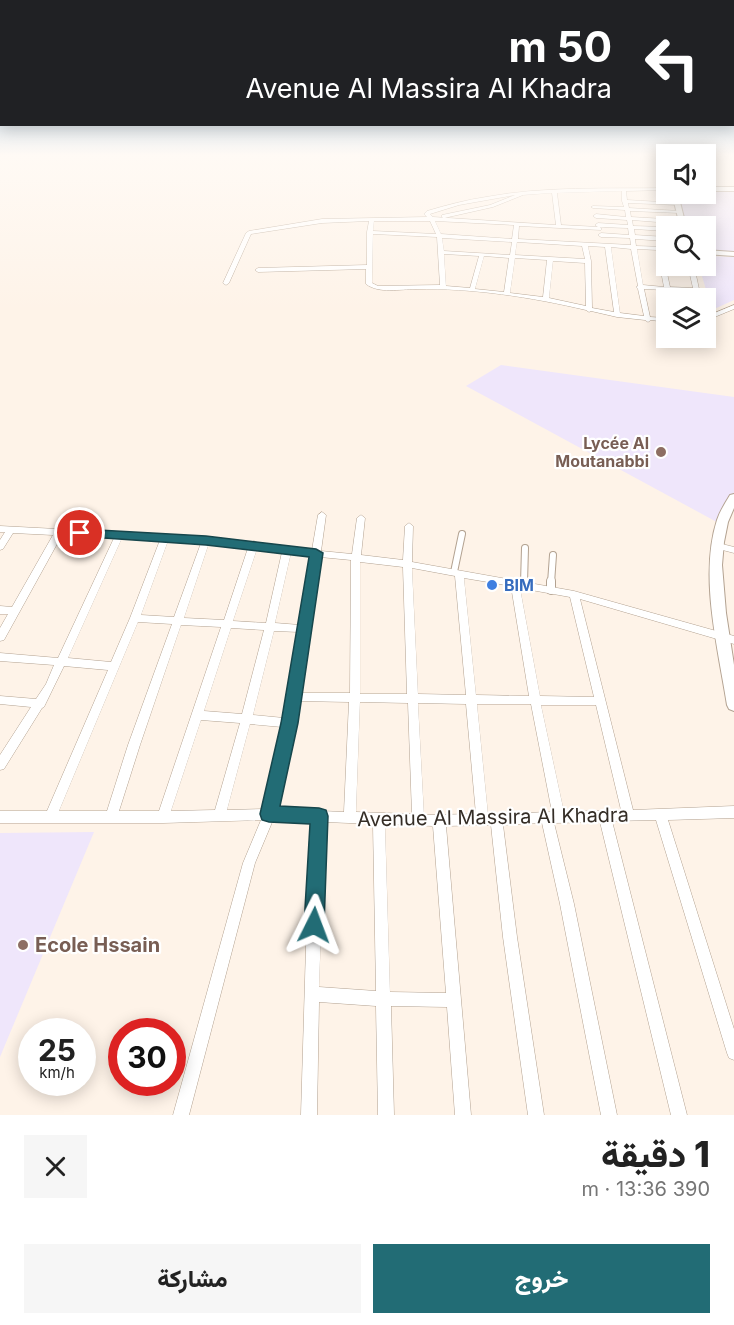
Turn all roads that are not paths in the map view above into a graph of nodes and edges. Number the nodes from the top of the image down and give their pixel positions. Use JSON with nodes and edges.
{"nodes":[{"id":1,"x":455,"y":206,"type":"edge"},
{"id":2,"x":491,"y":206,"type":"edge"},
{"id":3,"x":556,"y":206,"type":"edge"},
{"id":4,"x":626,"y":206,"type":"edge"},
{"id":5,"x":679,"y":206,"type":"edge"},
{"id":6,"x":593,"y":207,"type":"joint"},
{"id":7,"x":627,"y":209,"type":"junction"},
{"id":8,"x":680,"y":212,"type":"junction"},
{"id":9,"x":596,"y":216,"type":"junction"},
{"id":10,"x":681,"y":216,"type":"edge"},
{"id":11,"x":372,"y":219,"type":"junction"},
{"id":12,"x":433,"y":219,"type":"junction"},
{"id":13,"x":630,"y":219,"type":"junction"},
{"id":14,"x":656,"y":221,"type":"edge"},
{"id":15,"x":517,"y":225,"type":"junction"},
{"id":16,"x":559,"y":227,"type":"junction"},
{"id":17,"x":631,"y":227,"type":"junction"},
{"id":18,"x":656,"y":228,"type":"edge"},
{"id":19,"x":599,"y":230,"type":"junction"},
{"id":20,"x":370,"y":232,"type":"junction"},
{"id":21,"x":438,"y":236,"type":"junction"},
{"id":22,"x":631,"y":236,"type":"junction"},
{"id":23,"x":656,"y":238,"type":"edge"},
{"id":24,"x":514,"y":240,"type":"junction"},
{"id":25,"x":585,"y":245,"type":"junction"},
{"id":26,"x":606,"y":246,"type":"junction"},
{"id":27,"x":633,"y":248,"type":"junction"},
{"id":28,"x":656,"y":249,"type":"edge"},
{"id":29,"x":440,"y":252,"type":"junction"},
{"id":30,"x":716,"y":253,"type":"edge"},
{"id":31,"x":734,"y":254,"type":"edge"},
{"id":32,"x":482,"y":255,"type":"junction"},
{"id":33,"x":514,"y":256,"type":"junction"},
{"id":34,"x":550,"y":258,"type":"junction"},
{"id":35,"x":588,"y":261,"type":"junction"},
{"id":36,"x":369,"y":267,"type":"junction"},
{"id":37,"x":258,"y":270,"type":"dead end"},
{"id":38,"x":666,"y":276,"type":"edge"},
{"id":39,"x":226,"y":283,"type":"dead end"},
{"id":40,"x":443,"y":287,"type":"junction"},
{"id":41,"x":639,"y":287,"type":"junction"},
{"id":42,"x":667,"y":288,"type":"joint"},
{"id":43,"x":472,"y":290,"type":"junction"},
{"id":44,"x":507,"y":294,"type":"junction"},
{"id":45,"x":546,"y":299,"type":"junction"},
{"id":46,"x":734,"y":307,"type":"edge"},
{"id":47,"x":589,"y":310,"type":"junction"},
{"id":48,"x":716,"y":314,"type":"edge"},
{"id":49,"x":617,"y":315,"type":"junction"},
{"id":50,"x":648,"y":320,"type":"junction"},
{"id":51,"x":656,"y":320,"type":"edge"},
{"id":52,"x":734,"y":498,"type":"edge"},
{"id":53,"x":322,"y":515,"type":"dead end"},
{"id":54,"x":362,"y":518,"type":"dead end"},
{"id":55,"x":409,"y":526,"type":"dead end"},
{"id":56,"x":0,"y":529,"type":"edge"},
{"id":57,"x":11,"y":529,"type":"junction"},
{"id":58,"x":60,"y":531,"type":"junction"},
{"id":59,"x":462,"y":534,"type":"dead end"},
{"id":60,"x":119,"y":536,"type":"junction"},
{"id":61,"x":165,"y":538,"type":"junction"},
{"id":62,"x":206,"y":540,"type":"junction"},
{"id":63,"x":254,"y":544,"type":"junction"},
{"id":64,"x":718,"y":546,"type":"junction"},
{"id":65,"x":0,"y":547,"type":"edge"},
{"id":66,"x":525,"y":548,"type":"dead end"},
{"id":67,"x":287,"y":550,"type":"junction"},
{"id":68,"x":734,"y":550,"type":"edge"},
{"id":69,"x":316,"y":553,"type":"junction"},
{"id":70,"x":553,"y":555,"type":"dead end"},
{"id":71,"x":356,"y":557,"type":"junction"},
{"id":72,"x":407,"y":564,"type":"junction"},
{"id":73,"x":457,"y":573,"type":"junction"},
{"id":74,"x":519,"y":584,"type":"junction"},
{"id":75,"x":551,"y":590,"type":"junction"},
{"id":76,"x":574,"y":594,"type":"junction"},
{"id":77,"x":0,"y":610,"type":"edge"},
{"id":78,"x":16,"y":611,"type":"junction"},
{"id":79,"x":135,"y":618,"type":"junction"},
{"id":80,"x":180,"y":621,"type":"junction"},
{"id":81,"x":226,"y":624,"type":"junction"},
{"id":82,"x":271,"y":626,"type":"junction"},
{"id":83,"x":304,"y":629,"type":"junction"},
{"id":84,"x":0,"y":637,"type":"edge"},
{"id":85,"x":729,"y":639,"type":"edge"},
{"id":86,"x":0,"y":657,"type":"edge"},
{"id":87,"x":62,"y":661,"type":"junction"},
{"id":88,"x":115,"y":666,"type":"junction"},
{"id":89,"x":294,"y":697,"type":"junction"},
{"id":90,"x":355,"y":698,"type":"junction"},
{"id":91,"x":412,"y":698,"type":"junction"},
{"id":92,"x":471,"y":699,"type":"junction"},
{"id":93,"x":0,"y":700,"type":"edge"},
{"id":94,"x":535,"y":700,"type":"junction"},
{"id":95,"x":599,"y":701,"type":"junction"},
{"id":96,"x":40,"y":704,"type":"junction"},
{"id":97,"x":734,"y":705,"type":"edge"},
{"id":98,"x":199,"y":715,"type":"junction"},
{"id":99,"x":247,"y":719,"type":"junction"},
{"id":100,"x":290,"y":723,"type":"junction"},
{"id":101,"x":0,"y":765,"type":"edge"},
{"id":102,"x":734,"y":812,"type":"edge"},
{"id":103,"x":269,"y":814,"type":"junction"},
{"id":104,"x":219,"y":815,"type":"junction"},
{"id":105,"x":628,"y":815,"type":"junction"},
{"id":106,"x":661,"y":815,"type":"junction"},
{"id":107,"x":51,"y":816,"type":"junction"},
{"id":108,"x":112,"y":816,"type":"junction"},
{"id":109,"x":319,"y":816,"type":"junction"},
{"id":110,"x":605,"y":816,"type":"junction"},
{"id":111,"x":0,"y":817,"type":"edge"},
{"id":112,"x":163,"y":817,"type":"junction"},
{"id":113,"x":350,"y":818,"type":"junction"},
{"id":114,"x":554,"y":818,"type":"junction"},
{"id":115,"x":380,"y":820,"type":"junction"},
{"id":116,"x":490,"y":820,"type":"junction"},
{"id":117,"x":418,"y":821,"type":"junction"},
{"id":118,"x":438,"y":821,"type":"junction"},
{"id":119,"x":312,"y":994,"type":"junction"},
{"id":120,"x":383,"y":999,"type":"junction"},
{"id":121,"x":454,"y":1000,"type":"junction"},
{"id":122,"x":734,"y":1053,"type":"edge"},
{"id":123,"x":182,"y":1115,"type":"edge"},
{"id":124,"x":309,"y":1115,"type":"edge"},
{"id":125,"x":386,"y":1115,"type":"edge"},
{"id":126,"x":463,"y":1115,"type":"edge"},
{"id":127,"x":536,"y":1115,"type":"edge"},
{"id":128,"x":609,"y":1115,"type":"edge"},
{"id":129,"x":680,"y":1115,"type":"edge"}],
"edges":[{"from":1,"to":12,"type":"street"},
{"from":2,"to":12,"type":"street"},
{"from":3,"to":16,"type":"street"},
{"from":4,"to":7,"type":"street"},
{"from":5,"to":8,"type":"street"},
{"from":6,"to":7,"type":"street"},
{"from":6,"to":9,"type":"street"},
{"from":7,"to":8,"type":"street"},
{"from":7,"to":13,"type":"street"},
{"from":8,"to":10,"type":"street"},
{"from":9,"to":13,"type":"street"},
{"from":9,"to":19,"type":"street"},
{"from":11,"to":12,"type":"street"},
{"from":11,"to":20,"type":"street"},
{"from":11,"to":39,"type":"street"},
{"from":12,"to":15,"type":"street"},
{"from":12,"to":21,"type":"street"},
{"from":13,"to":14,"type":"street"},
{"from":13,"to":17,"type":"street"},
{"from":15,"to":16,"type":"street"},
{"from":15,"to":24,"type":"street"},
{"from":16,"to":19,"type":"street"},
{"from":17,"to":18,"type":"street"},
{"from":17,"to":19,"type":"street"},
{"from":17,"to":22,"type":"street"},
{"from":19,"to":22,"type":"street"},
{"from":19,"to":26,"type":"street"},
{"from":20,"to":21,"type":"street"},
{"from":20,"to":36,"type":"street"},
{"from":21,"to":24,"type":"street"},
{"from":21,"to":29,"type":"street"},
{"from":22,"to":23,"type":"street"},
{"from":22,"to":27,"type":"street"},
{"from":24,"to":25,"type":"street"},
{"from":24,"to":33,"type":"street"},
{"from":25,"to":26,"type":"street"},
{"from":25,"to":35,"type":"street"},
{"from":26,"to":27,"type":"street"},
{"from":26,"to":49,"type":"street"},
{"from":27,"to":28,"type":"street"},
{"from":27,"to":41,"type":"street"},
{"from":29,"to":32,"type":"street"},
{"from":29,"to":40,"type":"street"},
{"from":30,"to":31,"type":"street"},
{"from":32,"to":33,"type":"street"},
{"from":32,"to":43,"type":"street"},
{"from":33,"to":34,"type":"street"},
{"from":33,"to":44,"type":"street"},
{"from":34,"to":35,"type":"street"},
{"from":34,"to":45,"type":"street"},
{"from":35,"to":47,"type":"street"},
{"from":36,"to":37,"type":"street"},
{"from":36,"to":40,"type":"street"},
{"from":38,"to":42,"type":"street"},
{"from":40,"to":43,"type":"street"},
{"from":41,"to":42,"type":"street"},
{"from":41,"to":50,"type":"street"},
{"from":43,"to":44,"type":"street"},
{"from":44,"to":45,"type":"street"},
{"from":45,"to":47,"type":"street"},
{"from":46,"to":48,"type":"street"},
{"from":47,"to":49,"type":"street"},
{"from":49,"to":50,"type":"street"},
{"from":50,"to":51,"type":"street"},
{"from":52,"to":64,"type":"street"},
{"from":53,"to":69,"type":"street"},
{"from":54,"to":71,"type":"street"},
{"from":55,"to":72,"type":"street"},
{"from":56,"to":57,"type":"street"},
{"from":57,"to":58,"type":"street"},
{"from":57,"to":65,"type":"street"},
{"from":58,"to":60,"type":"street"},
{"from":58,"to":78,"type":"street"},
{"from":59,"to":73,"type":"street"},
{"from":60,"to":61,"type":"street"},
{"from":60,"to":87,"type":"street"},
{"from":61,"to":62,"type":"street"},
{"from":61,"to":79,"type":"street"},
{"from":62,"to":63,"type":"street"},
{"from":62,"to":80,"type":"street"},
{"from":63,"to":67,"type":"street"},
{"from":63,"to":81,"type":"street"},
{"from":64,"to":68,"type":"street"},
{"from":64,"to":85,"type":"street"},
{"from":66,"to":74,"type":"street"},
{"from":67,"to":69,"type":"street"},
{"from":67,"to":82,"type":"street"},
{"from":69,"to":71,"type":"street"},
{"from":69,"to":83,"type":"street"},
{"from":70,"to":75,"type":"street"},
{"from":71,"to":72,"type":"street"},
{"from":71,"to":90,"type":"street"},
{"from":72,"to":73,"type":"street"},
{"from":72,"to":91,"type":"street"},
{"from":73,"to":74,"type":"street"},
{"from":73,"to":92,"type":"street"},
{"from":74,"to":75,"type":"street"},
{"from":74,"to":94,"type":"street"},
{"from":75,"to":76,"type":"street"},
{"from":76,"to":85,"type":"street"},
{"from":76,"to":95,"type":"street"},
{"from":77,"to":78,"type":"street"},
{"from":78,"to":84,"type":"street"},
{"from":79,"to":80,"type":"street"},
{"from":79,"to":88,"type":"street"},
{"from":80,"to":81,"type":"street"},
{"from":80,"to":108,"type":"street"},
{"from":81,"to":82,"type":"street"},
{"from":81,"to":98,"type":"street"},
{"from":82,"to":83,"type":"street"},
{"from":82,"to":99,"type":"street"},
{"from":83,"to":89,"type":"street"},
{"from":85,"to":97,"type":"street"},
{"from":86,"to":87,"type":"street"},
{"from":87,"to":88,"type":"street"},
{"from":87,"to":96,"type":"street"},
{"from":88,"to":107,"type":"street"},
{"from":89,"to":90,"type":"street"},
{"from":89,"to":100,"type":"street"},
{"from":90,"to":91,"type":"street"},
{"from":90,"to":113,"type":"street"},
{"from":91,"to":92,"type":"street"},
{"from":91,"to":117,"type":"street"},
{"from":92,"to":94,"type":"street"},
{"from":92,"to":116,"type":"street"},
{"from":93,"to":96,"type":"street"},
{"from":94,"to":95,"type":"street"},
{"from":94,"to":114,"type":"street"},
{"from":95,"to":105,"type":"street"},
{"from":96,"to":101,"type":"street"},
{"from":98,"to":99,"type":"street"},
{"from":98,"to":112,"type":"street"},
{"from":99,"to":100,"type":"street"},
{"from":99,"to":104,"type":"street"},
{"from":100,"to":103,"type":"street"},
{"from":102,"to":106,"type":"street","name":"Avenue Al Massira Al Khadra"},
{"from":103,"to":104,"type":"street","name":"Avenue Al Massira Al Khadra"},
{"from":103,"to":109,"type":"street","name":"Avenue Al Massira Al Khadra"},
{"from":103,"to":123,"type":"street"},
{"from":104,"to":112,"type":"street","name":"Avenue Al Massira Al Khadra"},
{"from":105,"to":106,"type":"street","name":"Avenue Al Massira Al Khadra"},
{"from":105,"to":110,"type":"street","name":"Avenue Al Massira Al Khadra"},
{"from":106,"to":122,"type":"street"},
{"from":107,"to":108,"type":"street","name":"Avenue Al Massira Al Khadra"},
{"from":107,"to":111,"type":"street","name":"Avenue Al Massira Al Khadra"},
{"from":108,"to":112,"type":"street","name":"Avenue Al Massira Al Khadra"},
{"from":109,"to":113,"type":"street","name":"Avenue Al Massira Al Khadra"},
{"from":109,"to":119,"type":"street"},
{"from":110,"to":114,"type":"street","name":"Avenue Al Massira Al Khadra"},
{"from":110,"to":129,"type":"street"},
{"from":113,"to":115,"type":"street","name":"Avenue Al Massira Al Khadra"},
{"from":114,"to":116,"type":"street","name":"Avenue Al Massira Al Khadra"},
{"from":114,"to":128,"type":"street"},
{"from":115,"to":117,"type":"street","name":"Avenue Al Massira Al Khadra"},
{"from":115,"to":120,"type":"street"},
{"from":116,"to":118,"type":"street","name":"Avenue Al Massira Al Khadra"},
{"from":116,"to":127,"type":"street"},
{"from":117,"to":118,"type":"street","name":"Avenue Al Massira Al Khadra"},
{"from":118,"to":121,"type":"street"},
{"from":119,"to":120,"type":"street"},
{"from":119,"to":124,"type":"street"},
{"from":120,"to":121,"type":"street"},
{"from":120,"to":125,"type":"street"},
{"from":121,"to":126,"type":"street"}]}
